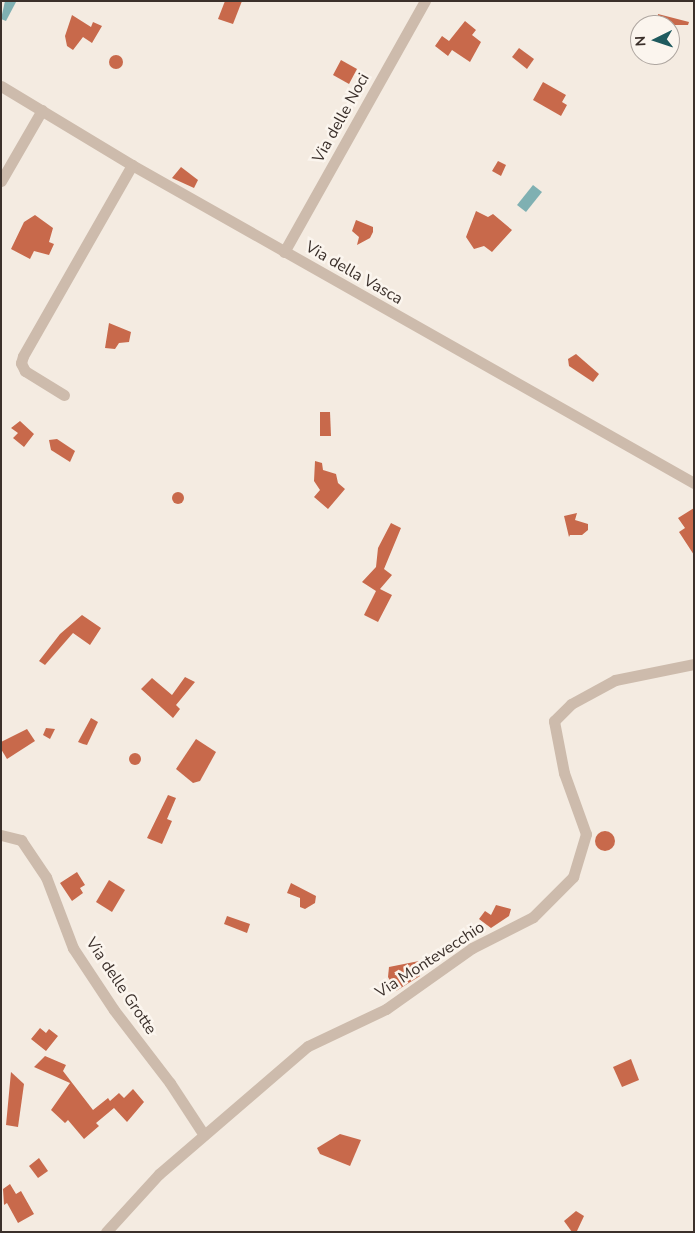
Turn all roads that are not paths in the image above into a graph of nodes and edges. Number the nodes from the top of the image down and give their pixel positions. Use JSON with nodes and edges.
{"nodes":[{"id":1,"x":425,"y":1,"type":"edge"},
{"id":2,"x":1,"y":86,"type":"edge"},
{"id":3,"x":42,"y":110,"type":"junction"},
{"id":4,"x":132,"y":165,"type":"junction"},
{"id":5,"x":1,"y":181,"type":"edge"},
{"id":6,"x":284,"y":252,"type":"junction"},
{"id":7,"x":64,"y":395,"type":"dead end"},
{"id":8,"x":694,"y":483,"type":"edge"},
{"id":9,"x":694,"y":664,"type":"edge"},
{"id":10,"x":1,"y":835,"type":"edge"},
{"id":11,"x":204,"y":1135,"type":"junction"},
{"id":12,"x":106,"y":1232,"type":"edge"}],
"edges":[{"from":1,"to":6,"type":"street","name":"Via delle Noci"},
{"from":2,"to":3,"type":"street","name":"Via della Vasca"},
{"from":3,"to":4,"type":"street","name":"Via della Vasca"},
{"from":3,"to":5,"type":"street"},
{"from":4,"to":6,"type":"street","name":"Via della Vasca"},
{"from":4,"to":7,"type":"street"},
{"from":6,"to":8,"type":"street","name":"Via della Vasca"},
{"from":9,"to":11,"type":"street","name":"Via Montevecchio"},
{"from":10,"to":11,"type":"street","name":"Via delle Grotte"},
{"from":11,"to":12,"type":"street","name":"Via Montevecchio"}]}
